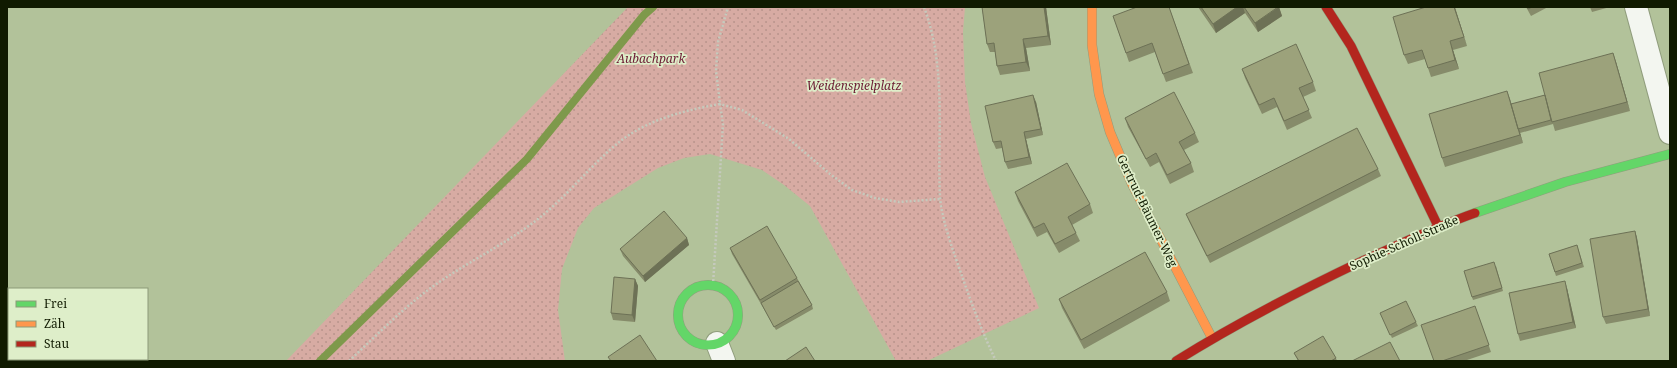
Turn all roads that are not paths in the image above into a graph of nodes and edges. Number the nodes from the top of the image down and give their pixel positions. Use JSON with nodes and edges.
{"nodes":[{"id":1,"x":1092,"y":7,"type":"edge"},
{"id":2,"x":1326,"y":7,"type":"edge"},
{"id":3,"x":1636,"y":7,"type":"edge"},
{"id":4,"x":1670,"y":133,"type":"edge"},
{"id":5,"x":1670,"y":154,"type":"edge"},
{"id":6,"x":1438,"y":226,"type":"junction"},
{"id":7,"x":1212,"y":338,"type":"junction"},
{"id":8,"x":721,"y":352,"type":"edge"},
{"id":9,"x":1176,"y":361,"type":"edge"}],
"edges":[{"from":1,"to":7,"type":"street","name":"Gertrud-Bäumer-Weg"},
{"from":2,"to":6,"type":"street"},
{"from":3,"to":4,"type":"street"},
{"from":5,"to":6,"type":"street","name":"Sophie-Scholl-Straße"},
{"from":6,"to":7,"type":"street","name":"Sophie-Scholl-Straße"},
{"from":7,"to":9,"type":"street","name":"Sophie-Scholl-Straße"},
{"from":8,"to":8,"type":"street"}]}
